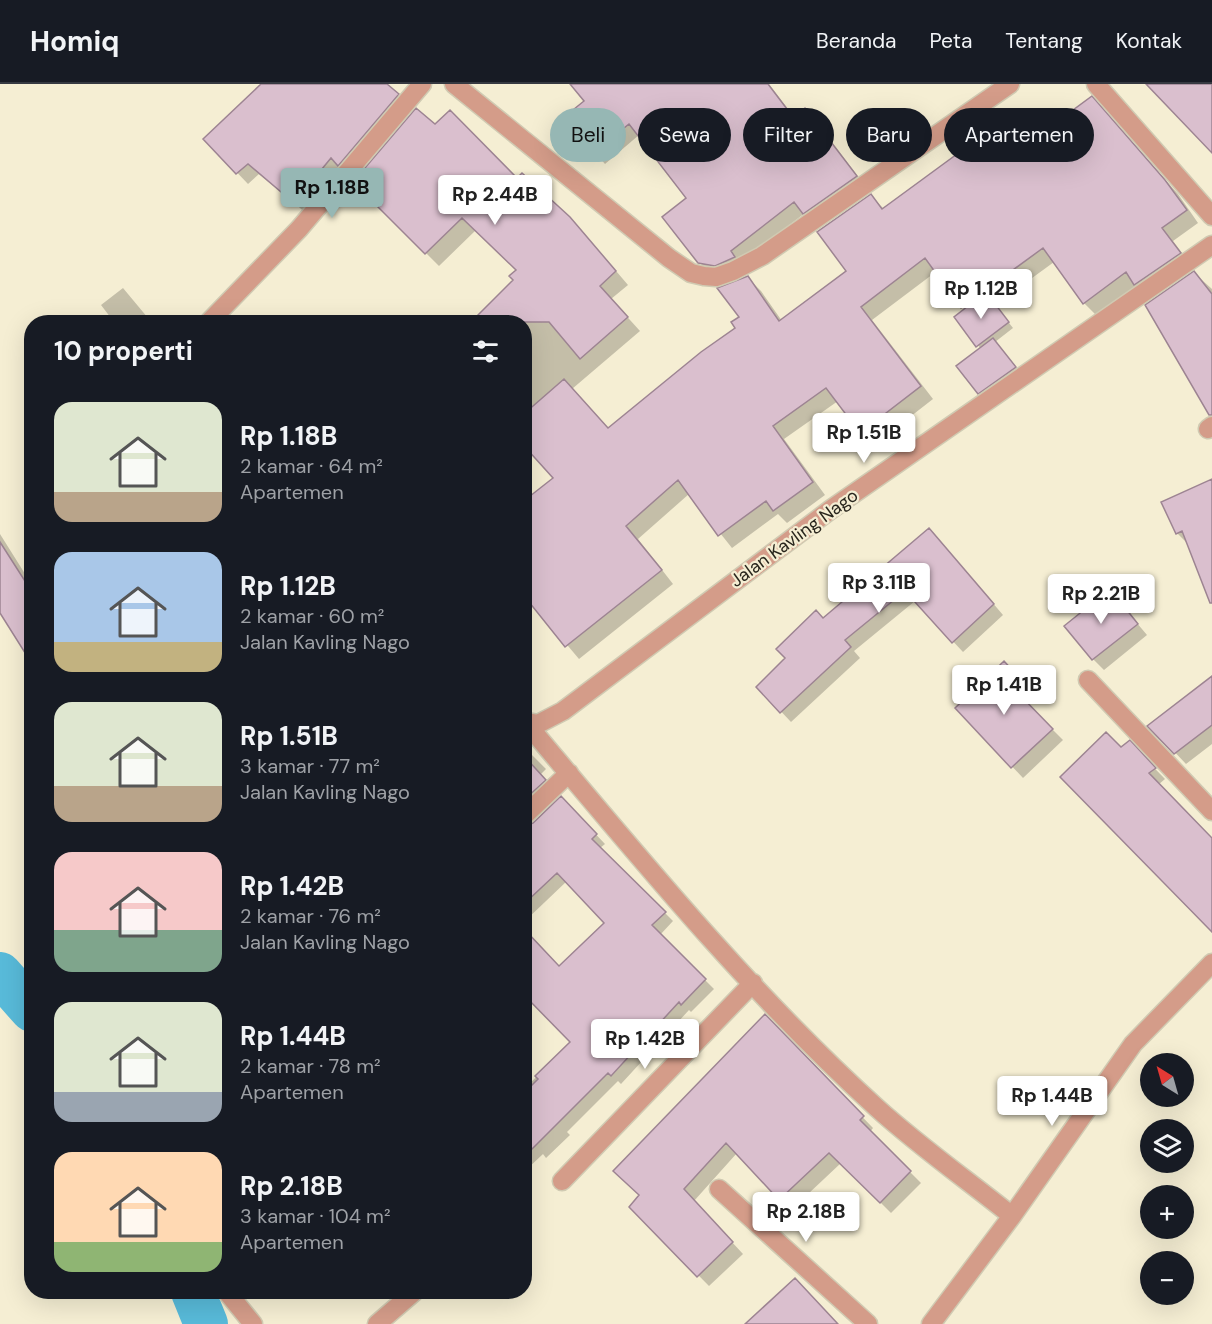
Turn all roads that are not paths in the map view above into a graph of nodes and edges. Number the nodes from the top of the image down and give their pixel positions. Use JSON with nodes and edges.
{"nodes":[{"id":1,"x":422,"y":84,"type":"edge"},
{"id":2,"x":454,"y":84,"type":"edge"},
{"id":3,"x":1010,"y":84,"type":"edge"},
{"id":4,"x":1096,"y":84,"type":"edge"},
{"id":5,"x":1212,"y":216,"type":"edge"},
{"id":6,"x":1212,"y":245,"type":"edge"},
{"id":7,"x":216,"y":315,"type":"edge"},
{"id":8,"x":1088,"y":680,"type":"dead end"},
{"id":9,"x":532,"y":724,"type":"edge"},
{"id":10,"x":532,"y":730,"type":"edge"},
{"id":11,"x":569,"y":774,"type":"junction"},
{"id":12,"x":532,"y":808,"type":"edge"},
{"id":13,"x":1212,"y":811,"type":"edge"},
{"id":14,"x":1212,"y":963,"type":"edge"},
{"id":15,"x":753,"y":983,"type":"junction"},
{"id":16,"x":562,"y":1182,"type":"dead end"},
{"id":17,"x":719,"y":1189,"type":"dead end"},
{"id":18,"x":1012,"y":1215,"type":"junction"},
{"id":19,"x":233,"y":1299,"type":"edge"},
{"id":20,"x":406,"y":1299,"type":"edge"},
{"id":21,"x":253,"y":1324,"type":"edge"},
{"id":22,"x":378,"y":1324,"type":"edge"},
{"id":23,"x":868,"y":1324,"type":"edge"},
{"id":24,"x":931,"y":1324,"type":"edge"}],
"edges":[{"from":1,"to":7,"type":"street"},
{"from":2,"to":3,"type":"street"},
{"from":4,"to":5,"type":"street"},
{"from":6,"to":9,"type":"street","name":"Jalan Kavling Nago"},
{"from":8,"to":13,"type":"street"},
{"from":10,"to":11,"type":"street"},
{"from":11,"to":12,"type":"street"},
{"from":11,"to":15,"type":"street"},
{"from":14,"to":18,"type":"street"},
{"from":15,"to":16,"type":"street"},
{"from":15,"to":18,"type":"street"},
{"from":17,"to":23,"type":"street"},
{"from":18,"to":24,"type":"street"},
{"from":19,"to":21,"type":"street"},
{"from":20,"to":22,"type":"street"}]}
